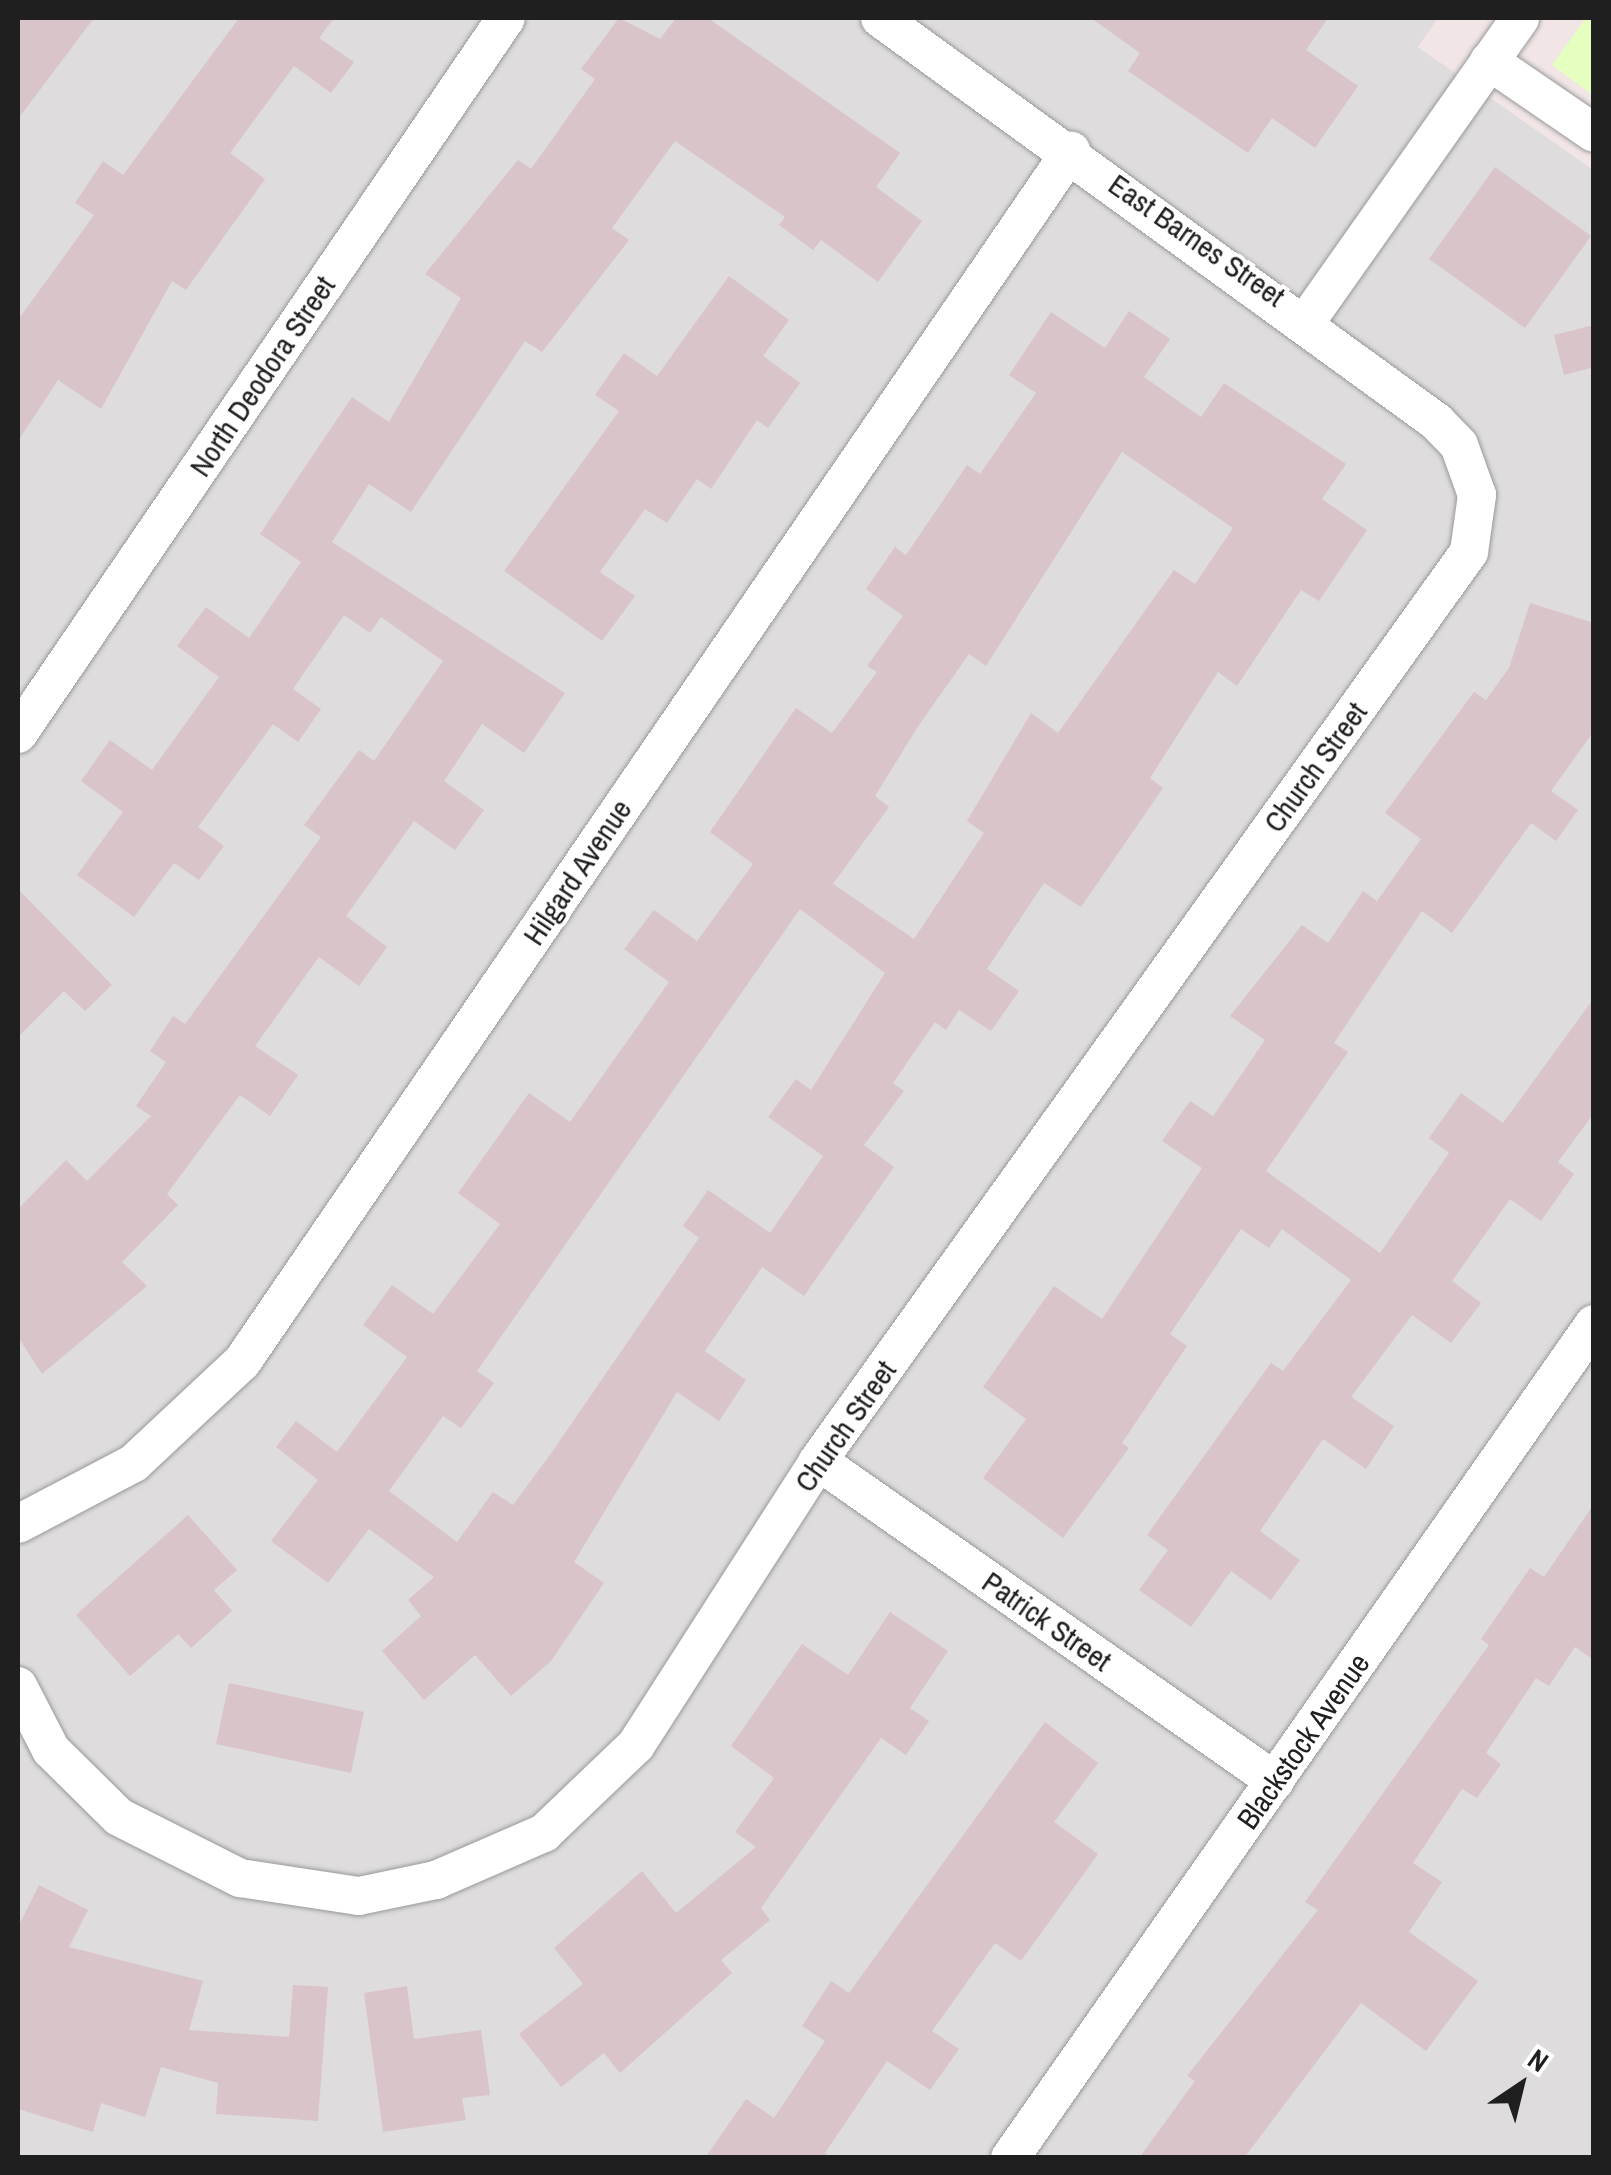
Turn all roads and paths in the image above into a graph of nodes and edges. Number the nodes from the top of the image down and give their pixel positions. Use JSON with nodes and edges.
{"nodes":[{"id":1,"x":506,"y":18,"type":"edge"},
{"id":2,"x":880,"y":18,"type":"edge"},
{"id":3,"x":1520,"y":18,"type":"edge"},
{"id":4,"x":1489,"y":60,"type":"junction"},
{"id":5,"x":1594,"y":133,"type":"edge"},
{"id":6,"x":1071,"y":151,"type":"junction"},
{"id":7,"x":1308,"y":319,"type":"junction"},
{"id":8,"x":1477,"y":496,"type":"joint"},
{"id":9,"x":18,"y":734,"type":"edge"},
{"id":10,"x":1594,"y":1324,"type":"edge"},
{"id":11,"x":818,"y":1461,"type":"junction"},
{"id":12,"x":18,"y":1524,"type":"edge"},
{"id":13,"x":18,"y":1686,"type":"edge"},
{"id":14,"x":1275,"y":1781,"type":"junction"},
{"id":15,"x":1010,"y":2158,"type":"edge"}],
"edges":[{"from":1,"to":9,"type":"street","name":"North Deodora Street"},
{"from":2,"to":6,"type":"street","name":"East Barnes Street"},
{"from":3,"to":4,"type":"street"},
{"from":4,"to":5,"type":"street"},
{"from":4,"to":7,"type":"street"},
{"from":6,"to":7,"type":"street","name":"East Barnes Street"},
{"from":6,"to":12,"type":"street","name":"Hilgard Avenue"},
{"from":7,"to":8,"type":"street","name":"East Barnes Street"},
{"from":8,"to":11,"type":"street","name":"Church Street"},
{"from":10,"to":14,"type":"street","name":"Blackstock Avenue"},
{"from":11,"to":13,"type":"street","name":"Church Street"},
{"from":11,"to":14,"type":"street","name":"Patrick Street"},
{"from":14,"to":15,"type":"street","name":"Blackstock Avenue"}]}
